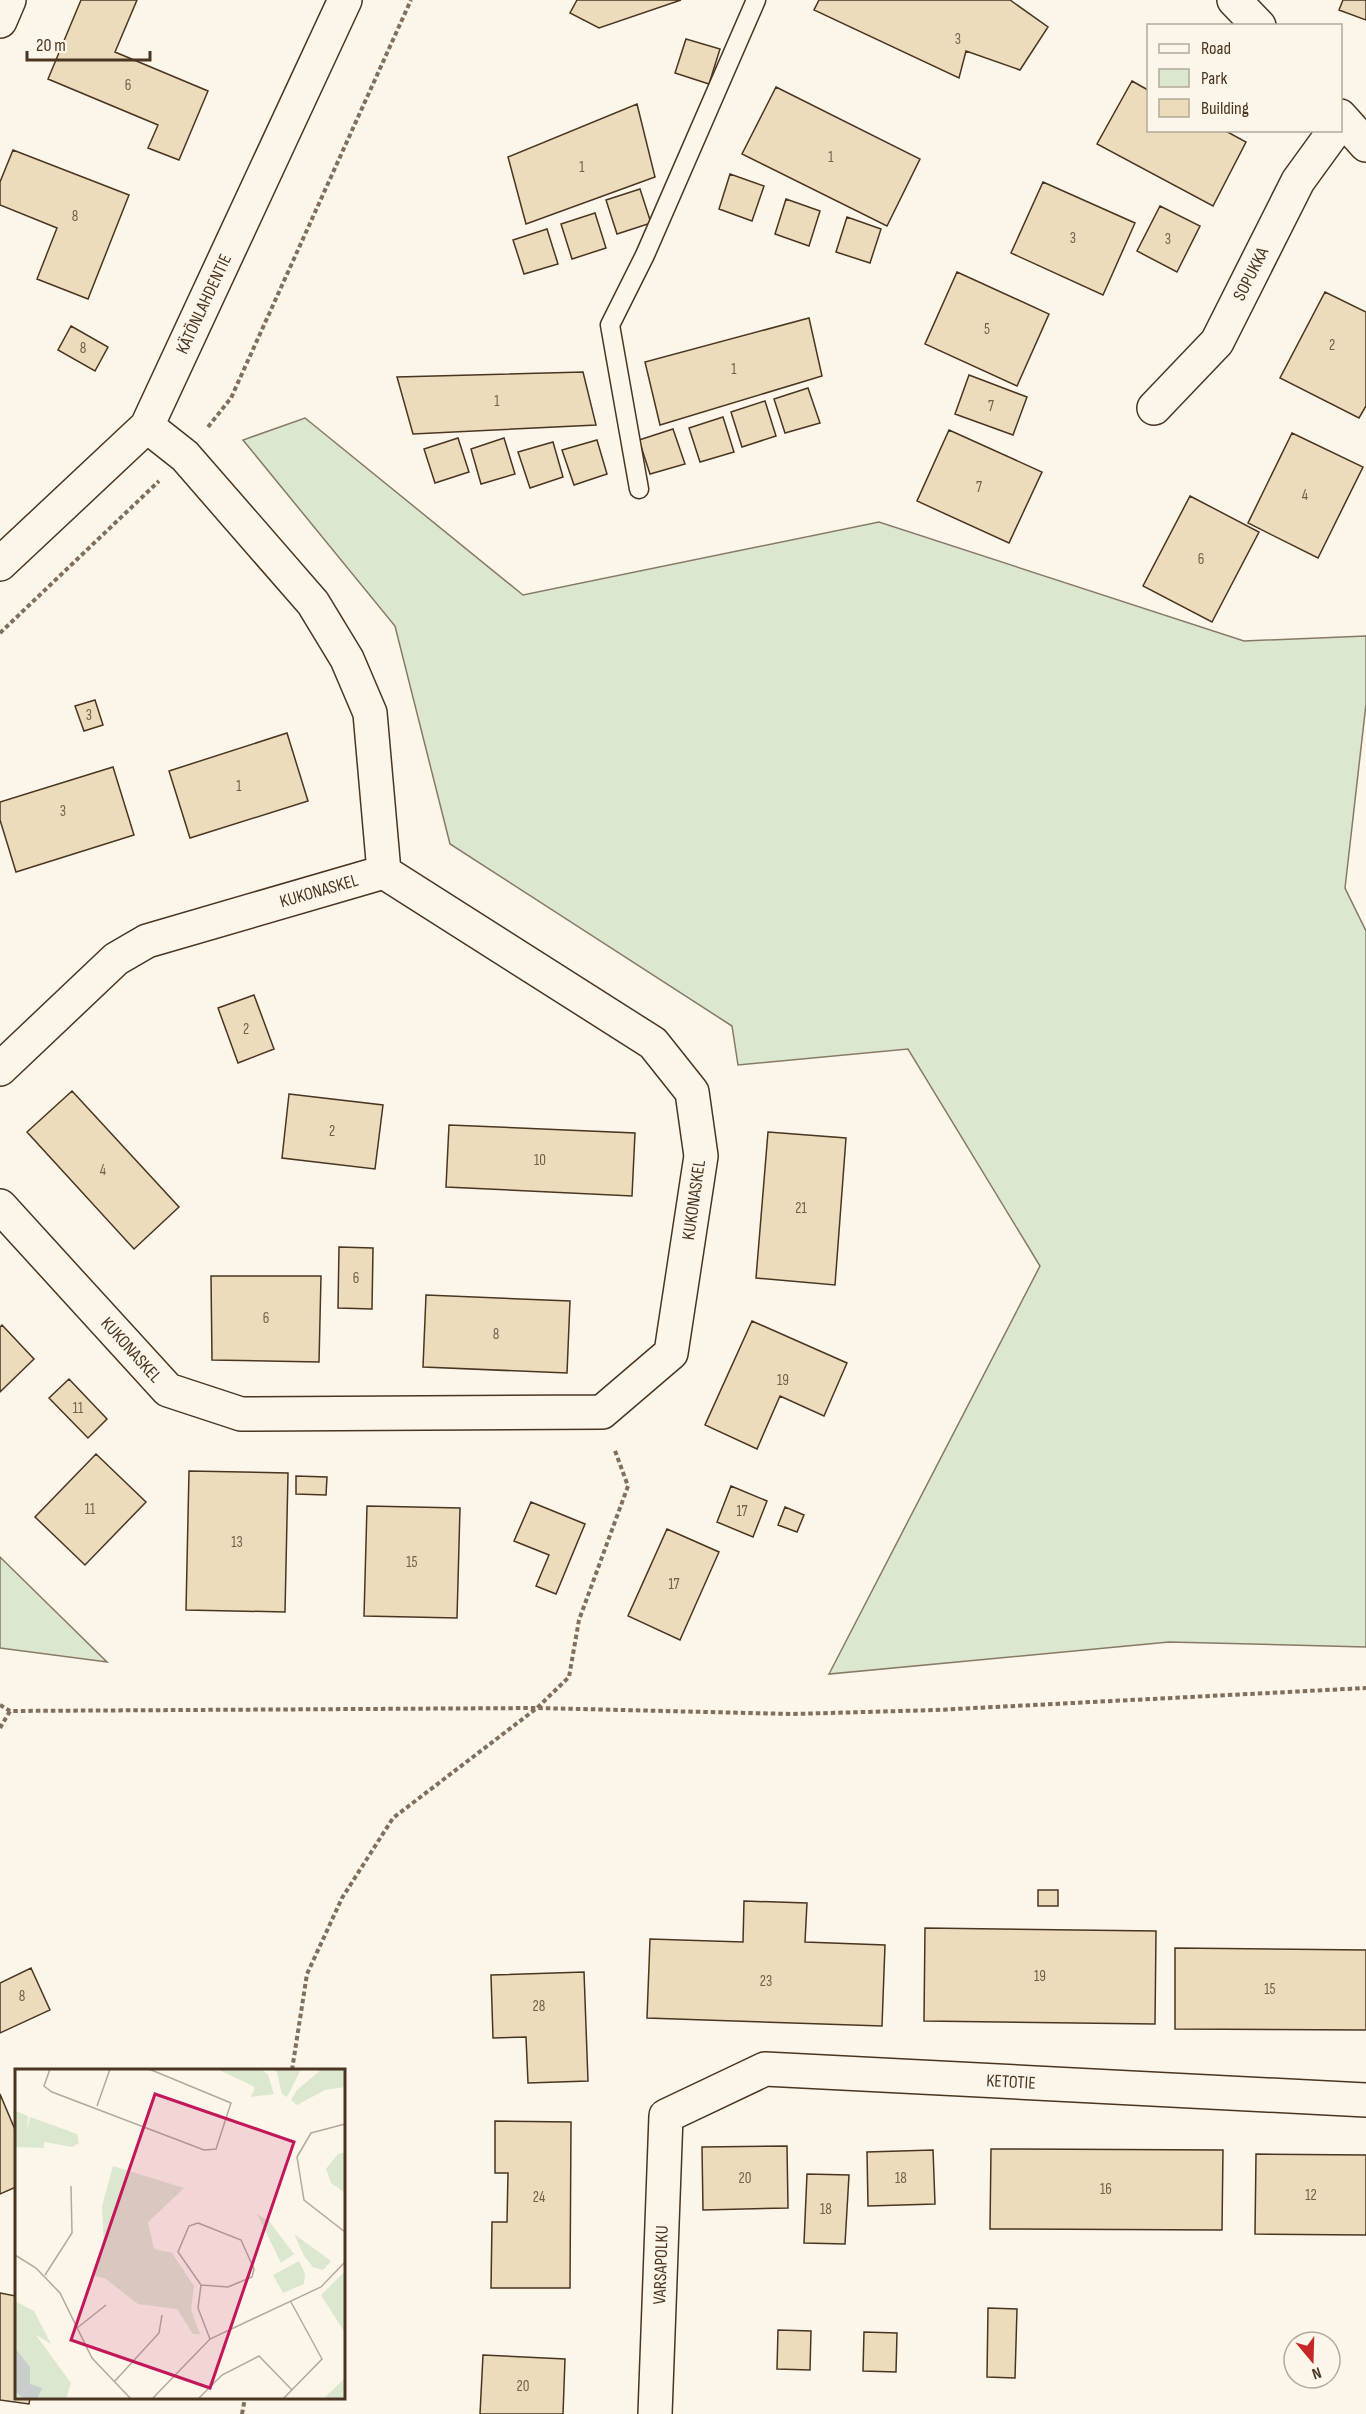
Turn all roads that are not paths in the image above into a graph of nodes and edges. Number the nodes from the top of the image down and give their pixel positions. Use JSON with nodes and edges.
{"nodes":[{"id":1,"x":9,"y":0,"type":"edge"},
{"id":2,"x":345,"y":0,"type":"edge"},
{"id":3,"x":756,"y":0,"type":"edge"},
{"id":4,"x":1234,"y":0,"type":"edge"},
{"id":5,"x":0,"y":21,"type":"edge"},
{"id":6,"x":1257,"y":24,"type":"edge"},
{"id":7,"x":1342,"y":124,"type":"edge"},
{"id":8,"x":1333,"y":132,"type":"edge"},
{"id":9,"x":1366,"y":145,"type":"edge"},
{"id":10,"x":1154,"y":408,"type":"dead end"},
{"id":11,"x":147,"y":426,"type":"junction"},
{"id":12,"x":639,"y":489,"type":"dead end"},
{"id":13,"x":0,"y":564,"type":"edge"},
{"id":14,"x":384,"y":872,"type":"junction"},
{"id":15,"x":0,"y":1069,"type":"edge"},
{"id":16,"x":0,"y":1206,"type":"edge"},
{"id":17,"x":1366,"y":2100,"type":"edge"},
{"id":18,"x":666,"y":2116,"type":"joint"},
{"id":19,"x":655,"y":2414,"type":"edge"}],
"edges":[{"from":1,"to":5,"type":"street"},
{"from":2,"to":11,"type":"street","name":"KÄTÖNLAHDENTIE"},
{"from":3,"to":12,"type":"lane"},
{"from":4,"to":6,"type":"street"},
{"from":7,"to":9,"type":"street"},
{"from":8,"to":10,"type":"street","name":"SOPUKKA"},
{"from":11,"to":13,"type":"street","name":"KÄTÖNLAHDENTIE"},
{"from":11,"to":14,"type":"street"},
{"from":14,"to":15,"type":"street","name":"KUKONASKEL"},
{"from":14,"to":16,"type":"street","name":"KUKONASKEL"},
{"from":17,"to":18,"type":"street","name":"KETOTIE"},
{"from":18,"to":19,"type":"street","name":"VARSAPOLKU"}]}
